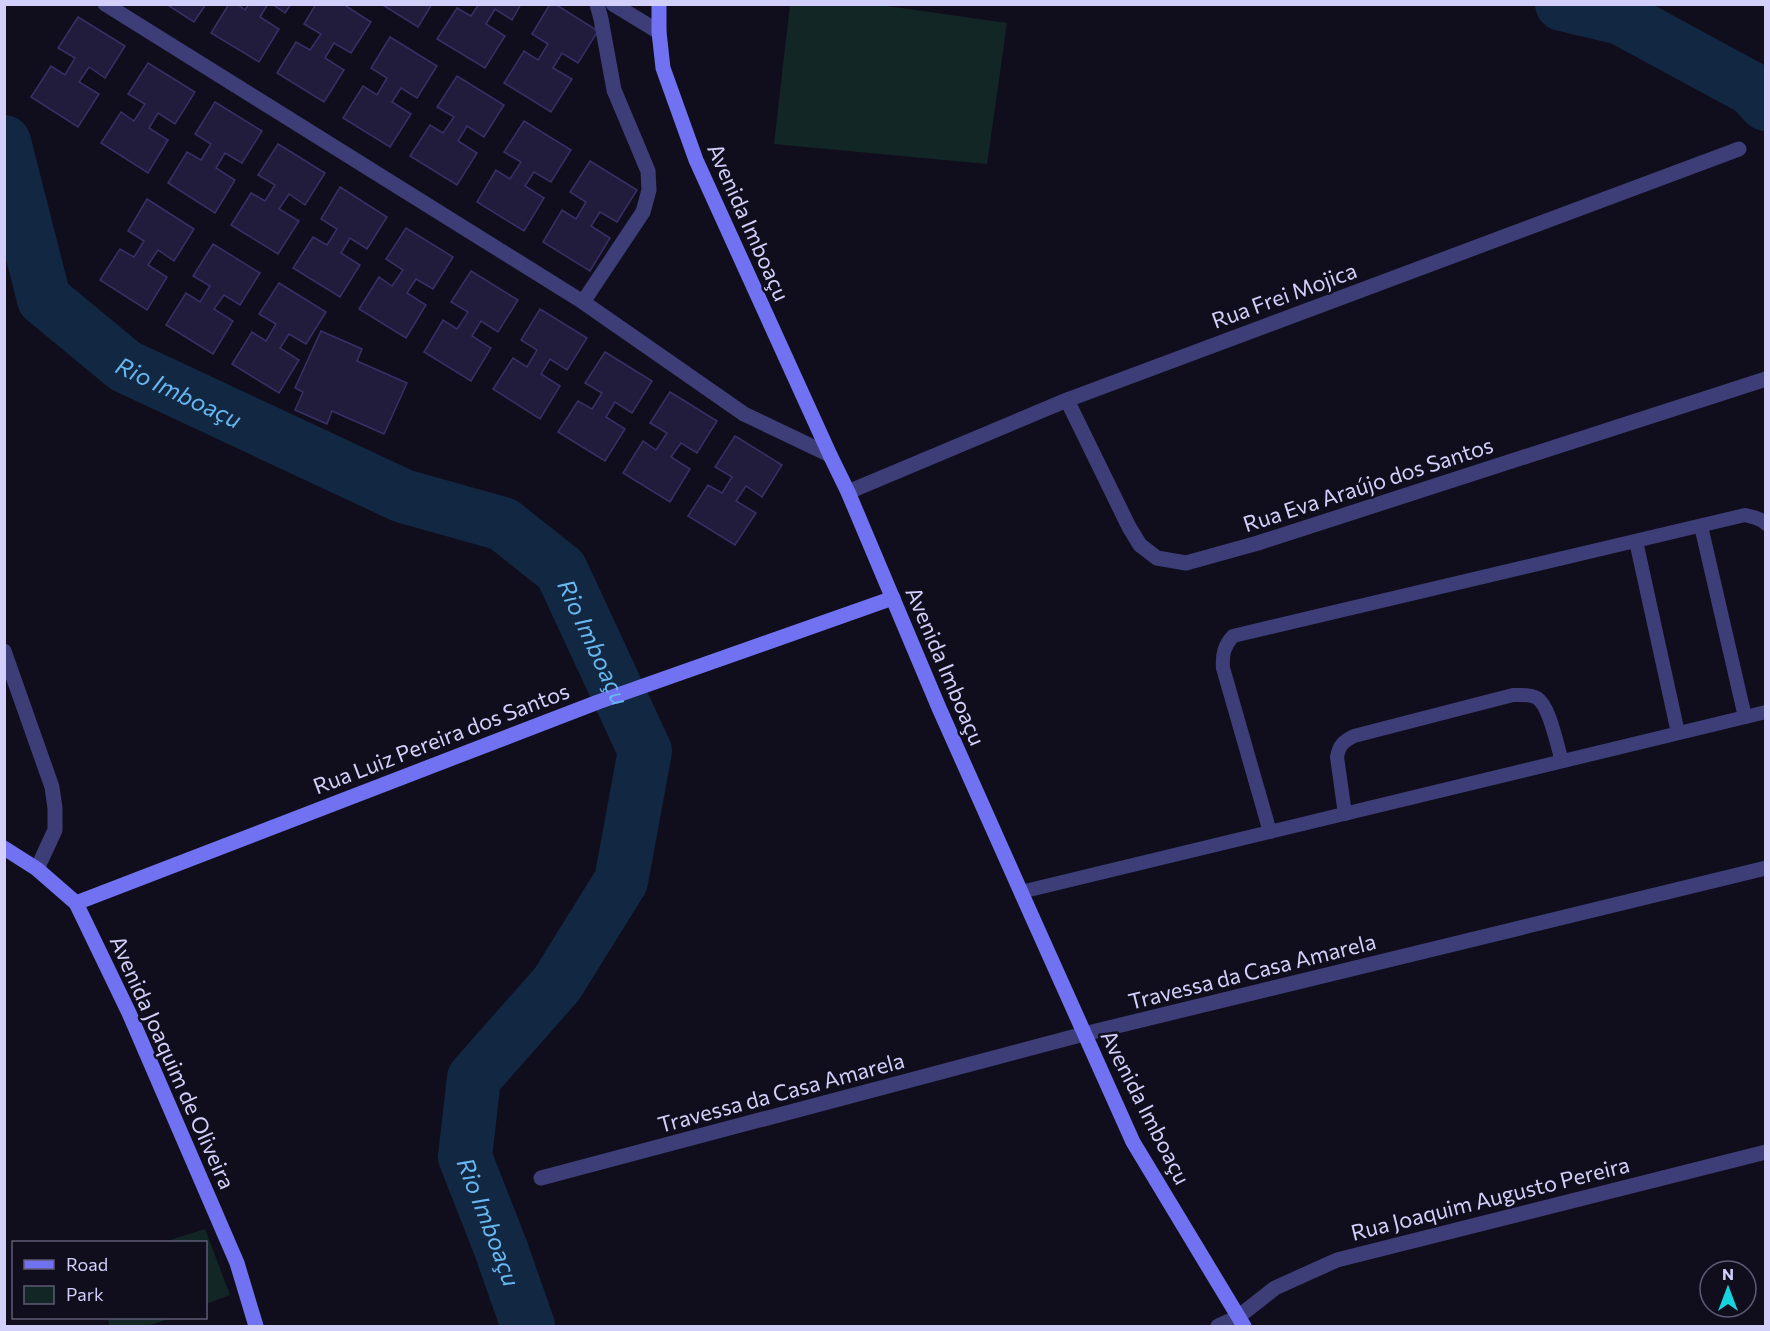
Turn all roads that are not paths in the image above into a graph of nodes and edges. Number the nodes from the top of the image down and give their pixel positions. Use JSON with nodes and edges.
{"nodes":[{"id":1,"x":105,"y":4,"type":"edge"},
{"id":2,"x":597,"y":4,"type":"edge"},
{"id":3,"x":613,"y":4,"type":"edge"},
{"id":4,"x":659,"y":4,"type":"edge"},
{"id":5,"x":659,"y":32,"type":"junction"},
{"id":6,"x":1739,"y":149,"type":"dead end"},
{"id":7,"x":583,"y":302,"type":"junction"},
{"id":8,"x":1766,"y":379,"type":"edge"},
{"id":9,"x":1067,"y":400,"type":"junction"},
{"id":10,"x":830,"y":455,"type":"junction"},
{"id":11,"x":848,"y":492,"type":"junction"},
{"id":12,"x":1766,"y":524,"type":"edge"},
{"id":13,"x":1701,"y":526,"type":"junction"},
{"id":14,"x":1636,"y":541,"type":"junction"},
{"id":15,"x":893,"y":598,"type":"junction"},
{"id":16,"x":4,"y":651,"type":"edge"},
{"id":17,"x":1766,"y":712,"type":"edge"},
{"id":18,"x":1745,"y":717,"type":"junction"},
{"id":19,"x":1678,"y":733,"type":"junction"},
{"id":20,"x":1562,"y":761,"type":"junction"},
{"id":21,"x":1346,"y":814,"type":"junction"},
{"id":22,"x":1270,"y":832,"type":"junction"},
{"id":23,"x":4,"y":848,"type":"edge"},
{"id":24,"x":1766,"y":868,"type":"edge"},
{"id":25,"x":37,"y":869,"type":"junction"},
{"id":26,"x":1021,"y":892,"type":"junction"},
{"id":27,"x":76,"y":903,"type":"junction"},
{"id":28,"x":1084,"y":1034,"type":"junction"},
{"id":29,"x":1766,"y":1152,"type":"edge"},
{"id":30,"x":541,"y":1179,"type":"dead end"},
{"id":31,"x":1241,"y":1322,"type":"edge"},
{"id":32,"x":256,"y":1326,"type":"edge"},
{"id":33,"x":1218,"y":1326,"type":"edge"}],
"edges":[{"from":1,"to":7,"type":"street"},
{"from":2,"to":7,"type":"street"},
{"from":3,"to":5,"type":"street"},
{"from":4,"to":5,"type":"main road","name":"Avenida Imboaçu"},
{"from":5,"to":10,"type":"main road","name":"Avenida Imboaçu"},
{"from":6,"to":9,"type":"street","name":"Rua Frei Mojica"},
{"from":7,"to":10,"type":"street"},
{"from":8,"to":9,"type":"street","name":"Rua Eva Araújo dos Santos"},
{"from":9,"to":11,"type":"street","name":"Rua Frei Mojica"},
{"from":10,"to":11,"type":"main road","name":"Avenida Imboaçu"},
{"from":11,"to":15,"type":"main road","name":"Avenida Imboaçu"},
{"from":12,"to":13,"type":"lane"},
{"from":13,"to":14,"type":"lane"},
{"from":13,"to":18,"type":"lane"},
{"from":14,"to":19,"type":"lane"},
{"from":14,"to":22,"type":"lane"},
{"from":15,"to":26,"type":"main road","name":"Avenida Imboaçu"},
{"from":15,"to":27,"type":"main road","name":"Rua Luiz Pereira dos Santos"},
{"from":16,"to":25,"type":"street"},
{"from":17,"to":18,"type":"lane"},
{"from":18,"to":19,"type":"lane"},
{"from":19,"to":20,"type":"lane"},
{"from":20,"to":21,"type":"lane"},
{"from":20,"to":21,"type":"lane"},
{"from":21,"to":22,"type":"lane"},
{"from":22,"to":26,"type":"lane"},
{"from":23,"to":25,"type":"main road","name":"Avenida Joaquim de Oliveira"},
{"from":24,"to":28,"type":"street","name":"Travessa da Casa Amarela"},
{"from":25,"to":27,"type":"main road","name":"Avenida Joaquim de Oliveira"},
{"from":26,"to":28,"type":"main road","name":"Avenida Imboaçu"},
{"from":27,"to":32,"type":"main road","name":"Avenida Joaquim de Oliveira"},
{"from":28,"to":30,"type":"street","name":"Travessa da Casa Amarela"},
{"from":28,"to":31,"type":"main road","name":"Avenida Imboaçu"},
{"from":29,"to":31,"type":"street","name":"Rua Joaquim Augusto Pereira"},
{"from":31,"to":33,"type":"street","name":"Rua Joaquim Augusto Pereira"}]}
